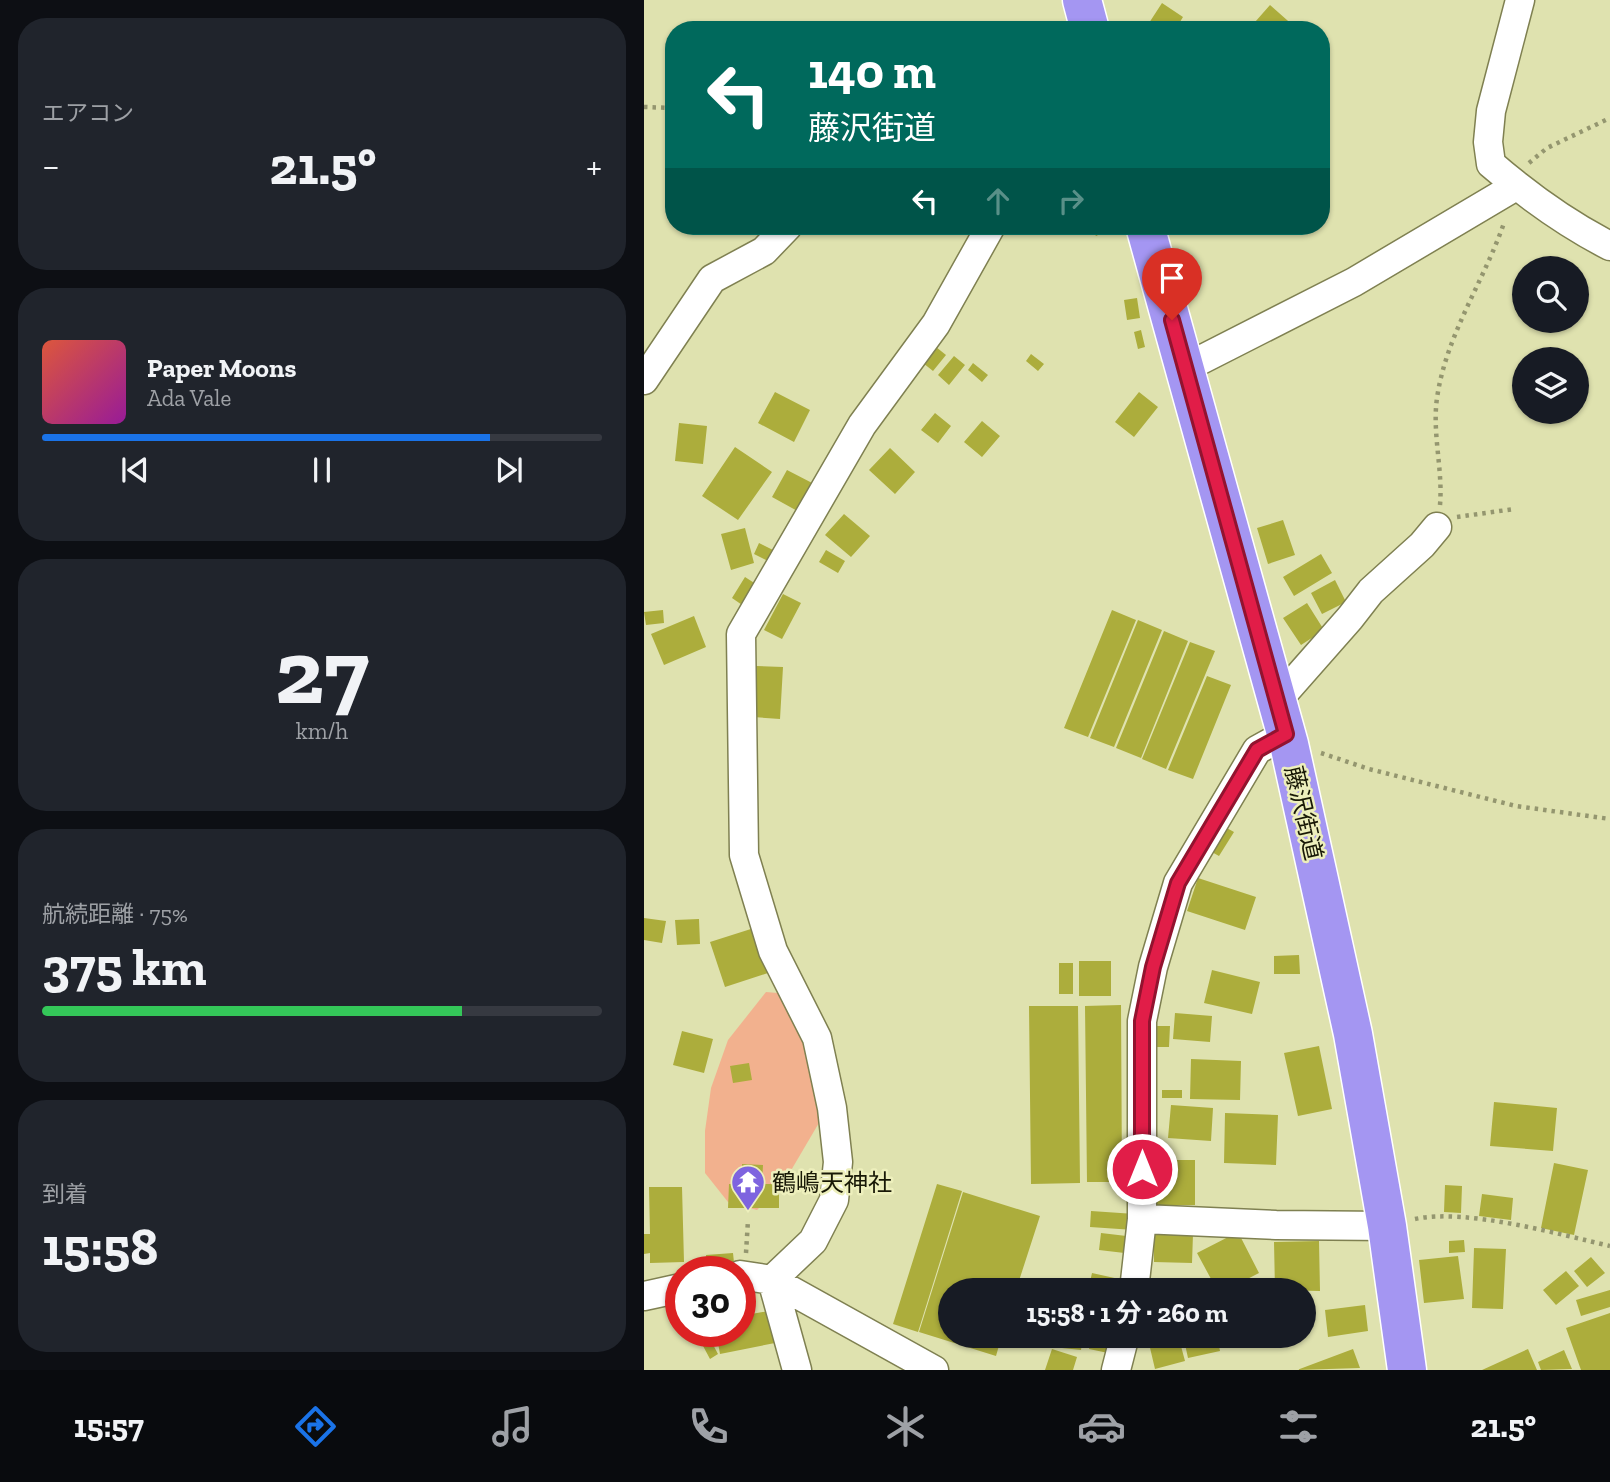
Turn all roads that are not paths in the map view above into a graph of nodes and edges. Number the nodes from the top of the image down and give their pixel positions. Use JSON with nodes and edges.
{"nodes":[{"id":1,"x":1081,"y":0,"type":"edge"},
{"id":2,"x":1520,"y":0,"type":"edge"},
{"id":3,"x":1073,"y":21,"type":"edge"},
{"id":4,"x":1087,"y":21,"type":"edge"},
{"id":5,"x":1516,"y":186,"type":"junction"},
{"id":6,"x":779,"y":235,"type":"edge"},
{"id":7,"x":984,"y":235,"type":"edge"},
{"id":8,"x":1148,"y":235,"type":"edge"},
{"id":9,"x":1610,"y":246,"type":"edge"},
{"id":10,"x":1185,"y":368,"type":"junction"},
{"id":11,"x":644,"y":380,"type":"edge"},
{"id":12,"x":1438,"y":524,"type":"road end"},
{"id":13,"x":1283,"y":726,"type":"junction"},
{"id":14,"x":1142,"y":1219,"type":"junction"},
{"id":15,"x":1387,"y":1226,"type":"junction"},
{"id":16,"x":756,"y":1275,"type":"edge"},
{"id":17,"x":1135,"y":1278,"type":"edge"},
{"id":18,"x":756,"y":1279,"type":"edge"},
{"id":19,"x":756,"y":1285,"type":"edge"},
{"id":20,"x":665,"y":1291,"type":"edge"},
{"id":21,"x":644,"y":1296,"type":"edge"},
{"id":22,"x":1122,"y":1348,"type":"edge"},
{"id":23,"x":797,"y":1370,"type":"edge"},
{"id":24,"x":933,"y":1370,"type":"edge"},
{"id":25,"x":1116,"y":1370,"type":"edge"},
{"id":26,"x":1407,"y":1370,"type":"edge"}],
"edges":[{"from":1,"to":3,"type":"street"},
{"from":1,"to":4,"type":"highway"},
{"from":2,"to":5,"type":"street"},
{"from":5,"to":9,"type":"street"},
{"from":5,"to":10,"type":"street"},
{"from":6,"to":11,"type":"street"},
{"from":7,"to":16,"type":"street"},
{"from":8,"to":10,"type":"highway","name":"藤沢街道"},
{"from":10,"to":13,"type":"highway","name":"藤沢街道"},
{"from":12,"to":13,"type":"street"},
{"from":13,"to":14,"type":"street"},
{"from":13,"to":15,"type":"highway","name":"藤沢街道"},
{"from":14,"to":15,"type":"street"},
{"from":14,"to":17,"type":"street"},
{"from":15,"to":26,"type":"highway","name":"藤沢街道"},
{"from":18,"to":24,"type":"street"},
{"from":19,"to":23,"type":"street"},
{"from":20,"to":21,"type":"street"},
{"from":22,"to":25,"type":"street"}]}
